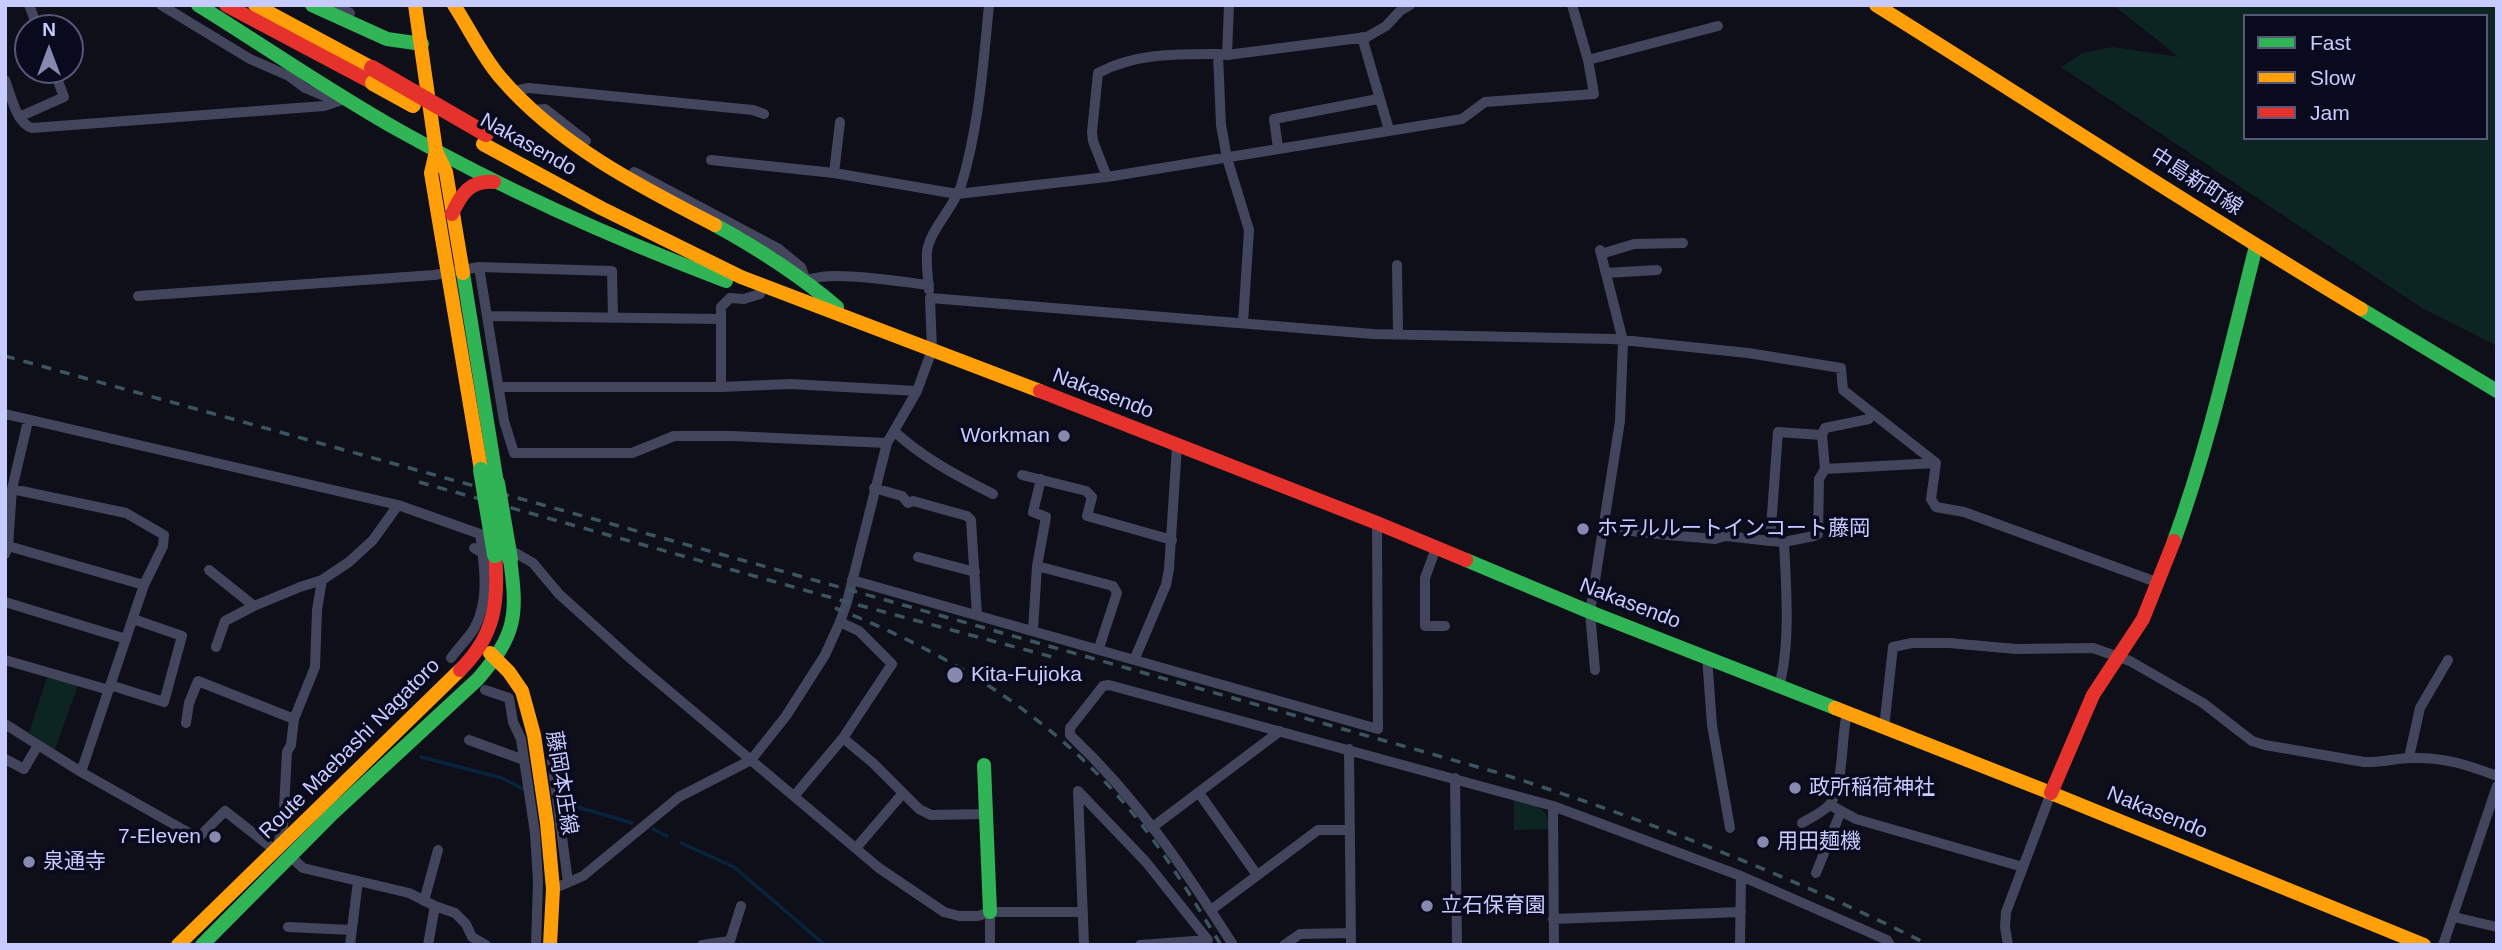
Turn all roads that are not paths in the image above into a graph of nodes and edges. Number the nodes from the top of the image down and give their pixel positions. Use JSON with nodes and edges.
{"nodes":[{"id":1,"x":161,"y":5,"type":"edge"},
{"id":2,"x":198,"y":5,"type":"edge"},
{"id":3,"x":226,"y":5,"type":"edge"},
{"id":4,"x":255,"y":5,"type":"edge"},
{"id":5,"x":312,"y":5,"type":"edge"},
{"id":6,"x":334,"y":5,"type":"edge"},
{"id":7,"x":415,"y":5,"type":"edge"},
{"id":8,"x":454,"y":5,"type":"edge"},
{"id":9,"x":989,"y":5,"type":"edge"},
{"id":10,"x":1229,"y":5,"type":"edge"},
{"id":11,"x":1410,"y":5,"type":"edge"},
{"id":12,"x":1572,"y":5,"type":"edge"},
{"id":13,"x":1876,"y":5,"type":"edge"},
{"id":14,"x":376,"y":26,"type":"dead end"},
{"id":15,"x":1718,"y":26,"type":"dead end"},
{"id":16,"x":1362,"y":37,"type":"junction"},
{"id":17,"x":422,"y":44,"type":"junction"},
{"id":18,"x":1223,"y":54,"type":"junction"},
{"id":19,"x":1588,"y":60,"type":"junction"},
{"id":20,"x":372,"y":76,"type":"junction"},
{"id":21,"x":5,"y":80,"type":"edge"},
{"id":22,"x":59,"y":84,"type":"edge"},
{"id":23,"x":513,"y":91,"type":"junction"},
{"id":24,"x":1378,"y":99,"type":"junction"},
{"id":25,"x":341,"y":100,"type":"junction"},
{"id":26,"x":764,"y":114,"type":"dead end"},
{"id":27,"x":19,"y":117,"type":"junction"},
{"id":28,"x":840,"y":122,"type":"dead end"},
{"id":29,"x":1389,"y":130,"type":"junction"},
{"id":30,"x":1278,"y":148,"type":"junction"},
{"id":31,"x":436,"y":150,"type":"junction"},
{"id":32,"x":1227,"y":158,"type":"junction"},
{"id":33,"x":711,"y":159,"type":"dead end"},
{"id":34,"x":834,"y":173,"type":"junction"},
{"id":35,"x":1107,"y":177,"type":"junction"},
{"id":36,"x":497,"y":183,"type":"junction"},
{"id":37,"x":957,"y":194,"type":"junction"},
{"id":38,"x":452,"y":214,"type":"junction"},
{"id":39,"x":1683,"y":243,"type":"dead end"},
{"id":40,"x":2256,"y":246,"type":"junction"},
{"id":41,"x":1397,"y":265,"type":"dead end"},
{"id":42,"x":479,"y":267,"type":"junction"},
{"id":43,"x":455,"y":270,"type":"junction"},
{"id":44,"x":1657,"y":270,"type":"dead end"},
{"id":45,"x":1606,"y":273,"type":"junction"},
{"id":46,"x":806,"y":281,"type":"junction"},
{"id":47,"x":929,"y":285,"type":"junction"},
{"id":48,"x":760,"y":293,"type":"junction"},
{"id":49,"x":138,"y":296,"type":"dead end"},
{"id":50,"x":930,"y":298,"type":"junction"},
{"id":51,"x":488,"y":316,"type":"junction"},
{"id":52,"x":613,"y":317,"type":"junction"},
{"id":53,"x":850,"y":318,"type":"junction"},
{"id":54,"x":720,"y":319,"type":"junction"},
{"id":55,"x":1243,"y":323,"type":"junction"},
{"id":56,"x":1398,"y":333,"type":"junction"},
{"id":57,"x":1623,"y":341,"type":"junction"},
{"id":58,"x":932,"y":350,"type":"junction"},
{"id":59,"x":499,"y":387,"type":"junction"},
{"id":60,"x":722,"y":387,"type":"junction"},
{"id":61,"x":917,"y":391,"type":"junction"},
{"id":62,"x":2497,"y":391,"type":"edge"},
{"id":63,"x":1871,"y":412,"type":"junction"},
{"id":64,"x":5,"y":414,"type":"edge"},
{"id":65,"x":28,"y":421,"type":"junction"},
{"id":66,"x":895,"y":432,"type":"junction"},
{"id":67,"x":1822,"y":435,"type":"junction"},
{"id":68,"x":887,"y":443,"type":"junction"},
{"id":69,"x":1177,"y":446,"type":"junction"},
{"id":70,"x":1936,"y":463,"type":"junction"},
{"id":71,"x":1825,"y":469,"type":"junction"},
{"id":72,"x":1022,"y":475,"type":"dead end"},
{"id":73,"x":1041,"y":479,"type":"junction"},
{"id":74,"x":874,"y":488,"type":"junction"},
{"id":75,"x":12,"y":489,"type":"junction"},
{"id":76,"x":993,"y":494,"type":"dead end"},
{"id":77,"x":398,"y":505,"type":"junction"},
{"id":78,"x":1377,"y":523,"type":"junction"},
{"id":79,"x":1605,"y":528,"type":"junction"},
{"id":80,"x":480,"y":534,"type":"junction"},
{"id":81,"x":1172,"y":540,"type":"junction"},
{"id":82,"x":1770,"y":541,"type":"junction"},
{"id":83,"x":1784,"y":542,"type":"junction"},
{"id":84,"x":474,"y":548,"type":"dead end"},
{"id":85,"x":1436,"y":548,"type":"junction"},
{"id":86,"x":7,"y":550,"type":"edge"},
{"id":87,"x":497,"y":557,"type":"junction"},
{"id":88,"x":918,"y":557,"type":"dead end"},
{"id":89,"x":1037,"y":566,"type":"junction"},
{"id":90,"x":209,"y":570,"type":"dead end"},
{"id":91,"x":975,"y":572,"type":"junction"},
{"id":92,"x":322,"y":580,"type":"junction"},
{"id":93,"x":852,"y":580,"type":"junction"},
{"id":94,"x":2159,"y":583,"type":"junction"},
{"id":95,"x":144,"y":585,"type":"junction"},
{"id":96,"x":5,"y":602,"type":"edge"},
{"id":97,"x":254,"y":606,"type":"junction"},
{"id":98,"x":1590,"y":612,"type":"junction"},
{"id":99,"x":977,"y":615,"type":"junction"},
{"id":100,"x":133,"y":619,"type":"junction"},
{"id":101,"x":840,"y":622,"type":"junction"},
{"id":102,"x":1446,"y":626,"type":"dead end"},
{"id":103,"x":1033,"y":630,"type":"junction"},
{"id":104,"x":126,"y":639,"type":"junction"},
{"id":105,"x":480,"y":645,"type":"junction"},
{"id":106,"x":216,"y":647,"type":"dead end"},
{"id":107,"x":1099,"y":648,"type":"junction"},
{"id":108,"x":1707,"y":656,"type":"junction"},
{"id":109,"x":2118,"y":657,"type":"junction"},
{"id":110,"x":451,"y":658,"type":"dead end"},
{"id":111,"x":497,"y":658,"type":"junction"},
{"id":112,"x":1135,"y":658,"type":"junction"},
{"id":113,"x":5,"y":660,"type":"edge"},
{"id":114,"x":2448,"y":660,"type":"dead end"},
{"id":115,"x":1595,"y":670,"type":"dead end"},
{"id":116,"x":1779,"y":686,"type":"junction"},
{"id":117,"x":110,"y":688,"type":"junction"},
{"id":118,"x":485,"y":690,"type":"dead end"},
{"id":119,"x":1847,"y":713,"type":"junction"},
{"id":120,"x":294,"y":719,"type":"junction"},
{"id":121,"x":186,"y":723,"type":"dead end"},
{"id":122,"x":5,"y":724,"type":"edge"},
{"id":123,"x":1884,"y":728,"type":"junction"},
{"id":124,"x":1280,"y":731,"type":"junction"},
{"id":125,"x":843,"y":738,"type":"junction"},
{"id":126,"x":469,"y":740,"type":"dead end"},
{"id":127,"x":38,"y":745,"type":"junction"},
{"id":128,"x":1349,"y":749,"type":"junction"},
{"id":129,"x":551,"y":754,"type":"dead end"},
{"id":130,"x":2409,"y":758,"type":"junction"},
{"id":131,"x":5,"y":759,"type":"edge"},
{"id":132,"x":524,"y":760,"type":"junction"},
{"id":133,"x":751,"y":760,"type":"junction"},
{"id":134,"x":984,"y":765,"type":"dead end"},
{"id":135,"x":81,"y":772,"type":"junction"},
{"id":136,"x":2497,"y":776,"type":"edge"},
{"id":137,"x":1455,"y":778,"type":"junction"},
{"id":138,"x":2497,"y":786,"type":"edge"},
{"id":139,"x":903,"y":793,"type":"junction"},
{"id":140,"x":1199,"y":793,"type":"junction"},
{"id":141,"x":2051,"y":793,"type":"junction"},
{"id":142,"x":795,"y":795,"type":"junction"},
{"id":143,"x":1830,"y":805,"type":"junction"},
{"id":144,"x":1553,"y":806,"type":"junction"},
{"id":145,"x":1840,"y":811,"type":"junction"},
{"id":146,"x":986,"y":814,"type":"junction"},
{"id":147,"x":1802,"y":822,"type":"dead end"},
{"id":148,"x":1154,"y":826,"type":"junction"},
{"id":149,"x":1730,"y":828,"type":"dead end"},
{"id":150,"x":1350,"y":830,"type":"junction"},
{"id":151,"x":856,"y":848,"type":"junction"},
{"id":152,"x":438,"y":850,"type":"dead end"},
{"id":153,"x":283,"y":854,"type":"junction"},
{"id":154,"x":2023,"y":867,"type":"junction"},
{"id":155,"x":1816,"y":873,"type":"dead end"},
{"id":156,"x":1257,"y":875,"type":"junction"},
{"id":157,"x":1741,"y":876,"type":"junction"},
{"id":158,"x":358,"y":881,"type":"junction"},
{"id":159,"x":561,"y":886,"type":"junction"},
{"id":160,"x":424,"y":901,"type":"junction"},
{"id":161,"x":741,"y":905,"type":"dead end"},
{"id":162,"x":435,"y":906,"type":"junction"},
{"id":163,"x":1211,"y":910,"type":"junction"},
{"id":164,"x":990,"y":912,"type":"junction"},
{"id":165,"x":1083,"y":912,"type":"junction"},
{"id":166,"x":1741,"y":912,"type":"junction"},
{"id":167,"x":2454,"y":917,"type":"junction"},
{"id":168,"x":1553,"y":919,"type":"junction"},
{"id":169,"x":288,"y":927,"type":"dead end"},
{"id":170,"x":2497,"y":927,"type":"edge"},
{"id":171,"x":351,"y":930,"type":"junction"},
{"id":172,"x":1351,"y":933,"type":"junction"},
{"id":173,"x":206,"y":943,"type":"edge"},
{"id":174,"x":993,"y":943,"type":"edge"},
{"id":175,"x":178,"y":945,"type":"edge"},
{"id":176,"x":350,"y":945,"type":"edge"},
{"id":177,"x":428,"y":945,"type":"edge"},
{"id":178,"x":486,"y":945,"type":"edge"},
{"id":179,"x":536,"y":945,"type":"edge"},
{"id":180,"x":550,"y":945,"type":"edge"},
{"id":181,"x":702,"y":945,"type":"edge"},
{"id":182,"x":1084,"y":945,"type":"edge"},
{"id":183,"x":1140,"y":945,"type":"edge"},
{"id":184,"x":1233,"y":945,"type":"edge"},
{"id":185,"x":1284,"y":945,"type":"edge"},
{"id":186,"x":1352,"y":945,"type":"edge"},
{"id":187,"x":1457,"y":945,"type":"edge"},
{"id":188,"x":1554,"y":945,"type":"edge"},
{"id":189,"x":1740,"y":945,"type":"edge"},
{"id":190,"x":1890,"y":945,"type":"edge"},
{"id":191,"x":2008,"y":945,"type":"edge"},
{"id":192,"x":2424,"y":945,"type":"edge"},
{"id":193,"x":2444,"y":945,"type":"edge"}],
"edges":[{"from":1,"to":25,"type":"street"},
{"from":2,"to":25,"type":"main road"},
{"from":3,"to":20,"type":"main road","name":"Nakasendo"},
{"from":4,"to":20,"type":"main road","name":"Nakasendo"},
{"from":5,"to":17,"type":"main road"},
{"from":6,"to":14,"type":"street"},
{"from":7,"to":17,"type":"main road"},
{"from":8,"to":23,"type":"main road"},
{"from":9,"to":37,"type":"street"},
{"from":10,"to":18,"type":"street"},
{"from":11,"to":16,"type":"street"},
{"from":12,"to":19,"type":"street"},
{"from":13,"to":40,"type":"main road","name":"中島新町線"},
{"from":15,"to":19,"type":"street"},
{"from":16,"to":18,"type":"street"},
{"from":16,"to":24,"type":"street"},
{"from":17,"to":31,"type":"main road"},
{"from":18,"to":32,"type":"street"},
{"from":18,"to":35,"type":"street"},
{"from":19,"to":29,"type":"street"},
{"from":20,"to":53,"type":"main road","name":"Nakasendo","bridge":true},
{"from":21,"to":27,"type":"street"},
{"from":22,"to":27,"type":"street"},
{"from":23,"to":26,"type":"street"},
{"from":23,"to":46,"type":"main road"},
{"from":24,"to":29,"type":"street"},
{"from":24,"to":30,"type":"street"},
{"from":25,"to":27,"type":"street"},
{"from":25,"to":31,"type":"main road"},
{"from":28,"to":34,"type":"street"},
{"from":29,"to":30,"type":"street"},
{"from":30,"to":32,"type":"street"},
{"from":31,"to":36,"type":"main road"},
{"from":31,"to":38,"type":"main road"},
{"from":31,"to":43,"type":"main road"},
{"from":32,"to":35,"type":"street"},
{"from":32,"to":55,"type":"street"},
{"from":33,"to":34,"type":"street"},
{"from":34,"to":37,"type":"street"},
{"from":35,"to":37,"type":"street"},
{"from":36,"to":38,"type":"main road"},
{"from":36,"to":48,"type":"main road"},
{"from":37,"to":47,"type":"street"},
{"from":38,"to":43,"type":"main road"},
{"from":39,"to":45,"type":"street"},
{"from":40,"to":62,"type":"main road","name":"中島新町線"},
{"from":40,"to":94,"type":"main road"},
{"from":41,"to":56,"type":"street"},
{"from":42,"to":43,"type":"street"},
{"from":42,"to":51,"type":"street"},
{"from":42,"to":52,"type":"street"},
{"from":43,"to":49,"type":"street"},
{"from":43,"to":87,"type":"main road","bridge":true},
{"from":43,"to":87,"type":"main road","bridge":true},
{"from":44,"to":45,"type":"street"},
{"from":45,"to":57,"type":"street"},
{"from":46,"to":47,"type":"street"},
{"from":46,"to":53,"type":"main road"},
{"from":47,"to":50,"type":"street"},
{"from":48,"to":53,"type":"main road"},
{"from":48,"to":54,"type":"street"},
{"from":50,"to":55,"type":"street"},
{"from":50,"to":58,"type":"street"},
{"from":51,"to":52,"type":"street"},
{"from":51,"to":59,"type":"street"},
{"from":52,"to":54,"type":"street"},
{"from":53,"to":58,"type":"main road","name":"Nakasendo"},
{"from":54,"to":60,"type":"street"},
{"from":55,"to":56,"type":"street"},
{"from":56,"to":57,"type":"street"},
{"from":57,"to":63,"type":"street"},
{"from":57,"to":79,"type":"street"},
{"from":58,"to":61,"type":"street"},
{"from":58,"to":69,"type":"main road","name":"Nakasendo"},
{"from":59,"to":60,"type":"street"},
{"from":59,"to":68,"type":"street"},
{"from":60,"to":61,"type":"street"},
{"from":61,"to":66,"type":"street"},
{"from":63,"to":67,"type":"street"},
{"from":63,"to":70,"type":"street"},
{"from":64,"to":65,"type":"street"},
{"from":65,"to":75,"type":"street"},
{"from":65,"to":77,"type":"street"},
{"from":66,"to":68,"type":"street"},
{"from":66,"to":76,"type":"street"},
{"from":67,"to":71,"type":"street"},
{"from":67,"to":82,"type":"street"},
{"from":68,"to":74,"type":"street"},
{"from":69,"to":78,"type":"main road","name":"Nakasendo"},
{"from":69,"to":81,"type":"street"},
{"from":70,"to":71,"type":"street"},
{"from":70,"to":94,"type":"street"},
{"from":71,"to":83,"type":"street"},
{"from":72,"to":73,"type":"street"},
{"from":73,"to":81,"type":"street"},
{"from":73,"to":89,"type":"street"},
{"from":74,"to":91,"type":"street"},
{"from":74,"to":93,"type":"street"},
{"from":75,"to":86,"type":"street"},
{"from":75,"to":95,"type":"street"},
{"from":77,"to":80,"type":"street"},
{"from":77,"to":92,"type":"street"},
{"from":78,"to":85,"type":"main road","name":"Nakasendo"},
{"from":78,"to":112,"type":"street"},
{"from":79,"to":82,"type":"street"},
{"from":79,"to":98,"type":"street"},
{"from":80,"to":110,"type":"street"},
{"from":80,"to":133,"type":"street"},
{"from":81,"to":112,"type":"street"},
{"from":82,"to":83,"type":"street"},
{"from":83,"to":116,"type":"street"},
{"from":84,"to":87,"type":"street","bridge":true},
{"from":85,"to":98,"type":"main road","name":"Nakasendo"},
{"from":85,"to":102,"type":"street"},
{"from":86,"to":95,"type":"street"},
{"from":87,"to":105,"type":"main road","name":"Route Maebashi Nagatoro"},
{"from":87,"to":111,"type":"main road","name":"Route Maebashi Nagatoro"},
{"from":88,"to":91,"type":"street"},
{"from":89,"to":103,"type":"street"},
{"from":89,"to":107,"type":"street"},
{"from":90,"to":97,"type":"street"},
{"from":91,"to":99,"type":"street"},
{"from":92,"to":97,"type":"street"},
{"from":92,"to":120,"type":"street"},
{"from":93,"to":99,"type":"street"},
{"from":93,"to":101,"type":"street"},
{"from":94,"to":109,"type":"main road"},
{"from":95,"to":100,"type":"street"},
{"from":96,"to":104,"type":"street"},
{"from":97,"to":106,"type":"street"},
{"from":98,"to":108,"type":"main road","name":"Nakasendo"},
{"from":98,"to":115,"type":"street"},
{"from":99,"to":103,"type":"street"},
{"from":100,"to":104,"type":"street"},
{"from":100,"to":117,"type":"street"},
{"from":101,"to":125,"type":"street"},
{"from":101,"to":133,"type":"street"},
{"from":103,"to":107,"type":"street"},
{"from":104,"to":117,"type":"street"},
{"from":105,"to":111,"type":"main road","name":"藤岡本庄線"},
{"from":105,"to":153,"type":"main road","name":"Route Maebashi Nagatoro"},
{"from":107,"to":112,"type":"street"},
{"from":108,"to":116,"type":"main road","name":"Nakasendo"},
{"from":108,"to":149,"type":"street"},
{"from":109,"to":123,"type":"street"},
{"from":109,"to":130,"type":"street"},
{"from":109,"to":141,"type":"main road"},
{"from":111,"to":153,"type":"main road","name":"Route Maebashi Nagatoro"},
{"from":111,"to":159,"type":"main road","name":"藤岡本庄線"},
{"from":113,"to":117,"type":"street"},
{"from":114,"to":130,"type":"street"},
{"from":116,"to":119,"type":"main road","name":"Nakasendo"},
{"from":117,"to":135,"type":"street"},
{"from":118,"to":132,"type":"street"},
{"from":119,"to":123,"type":"main road","name":"Nakasendo"},
{"from":119,"to":143,"type":"street"},
{"from":120,"to":121,"type":"street"},
{"from":120,"to":153,"type":"street"},
{"from":122,"to":127,"type":"street"},
{"from":123,"to":141,"type":"main road","name":"Nakasendo"},
{"from":124,"to":128,"type":"street"},
{"from":124,"to":140,"type":"street"},
{"from":124,"to":148,"type":"street"},
{"from":125,"to":139,"type":"street"},
{"from":125,"to":142,"type":"street"},
{"from":126,"to":132,"type":"street"},
{"from":127,"to":131,"type":"street"},
{"from":127,"to":135,"type":"street"},
{"from":128,"to":137,"type":"street"},
{"from":128,"to":150,"type":"street"},
{"from":129,"to":159,"type":"street"},
{"from":130,"to":136,"type":"street"},
{"from":132,"to":179,"type":"street"},
{"from":133,"to":142,"type":"street"},
{"from":133,"to":159,"type":"street"},
{"from":134,"to":146,"type":"main road"},
{"from":135,"to":153,"type":"street"},
{"from":137,"to":144,"type":"street"},
{"from":137,"to":187,"type":"street"},
{"from":138,"to":167,"type":"street"},
{"from":139,"to":146,"type":"street"},
{"from":139,"to":151,"type":"street"},
{"from":140,"to":148,"type":"street"},
{"from":140,"to":156,"type":"street"},
{"from":141,"to":154,"type":"street"},
{"from":141,"to":192,"type":"main road","name":"Nakasendo"},
{"from":142,"to":151,"type":"street"},
{"from":143,"to":145,"type":"street"},
{"from":143,"to":147,"type":"street"},
{"from":144,"to":157,"type":"street"},
{"from":144,"to":168,"type":"street"},
{"from":145,"to":154,"type":"street"},
{"from":145,"to":155,"type":"street"},
{"from":146,"to":164,"type":"main road"},
{"from":148,"to":163,"type":"street"},
{"from":150,"to":156,"type":"street"},
{"from":150,"to":172,"type":"street"},
{"from":151,"to":164,"type":"street"},
{"from":152,"to":160,"type":"street"},
{"from":153,"to":158,"type":"street"},
{"from":153,"to":173,"type":"main road","name":"Route Maebashi Nagatoro"},
{"from":153,"to":175,"type":"main road","name":"Route Maebashi Nagatoro"},
{"from":154,"to":191,"type":"street"},
{"from":156,"to":163,"type":"street"},
{"from":157,"to":166,"type":"street"},
{"from":157,"to":190,"type":"street"},
{"from":158,"to":160,"type":"street"},
{"from":158,"to":171,"type":"street"},
{"from":159,"to":180,"type":"main road","name":"藤岡本庄線"},
{"from":160,"to":162,"type":"street"},
{"from":161,"to":181,"type":"street"},
{"from":162,"to":177,"type":"street"},
{"from":162,"to":178,"type":"street"},
{"from":163,"to":184,"type":"street"},
{"from":164,"to":165,"type":"street"},
{"from":164,"to":174,"type":"street"},
{"from":165,"to":182,"type":"street"},
{"from":165,"to":183,"type":"street"},
{"from":166,"to":168,"type":"street"},
{"from":166,"to":189,"type":"street"},
{"from":167,"to":170,"type":"street"},
{"from":167,"to":193,"type":"street"},
{"from":168,"to":188,"type":"street"},
{"from":169,"to":171,"type":"street"},
{"from":171,"to":176,"type":"street"},
{"from":172,"to":185,"type":"street"},
{"from":172,"to":186,"type":"street"}]}
